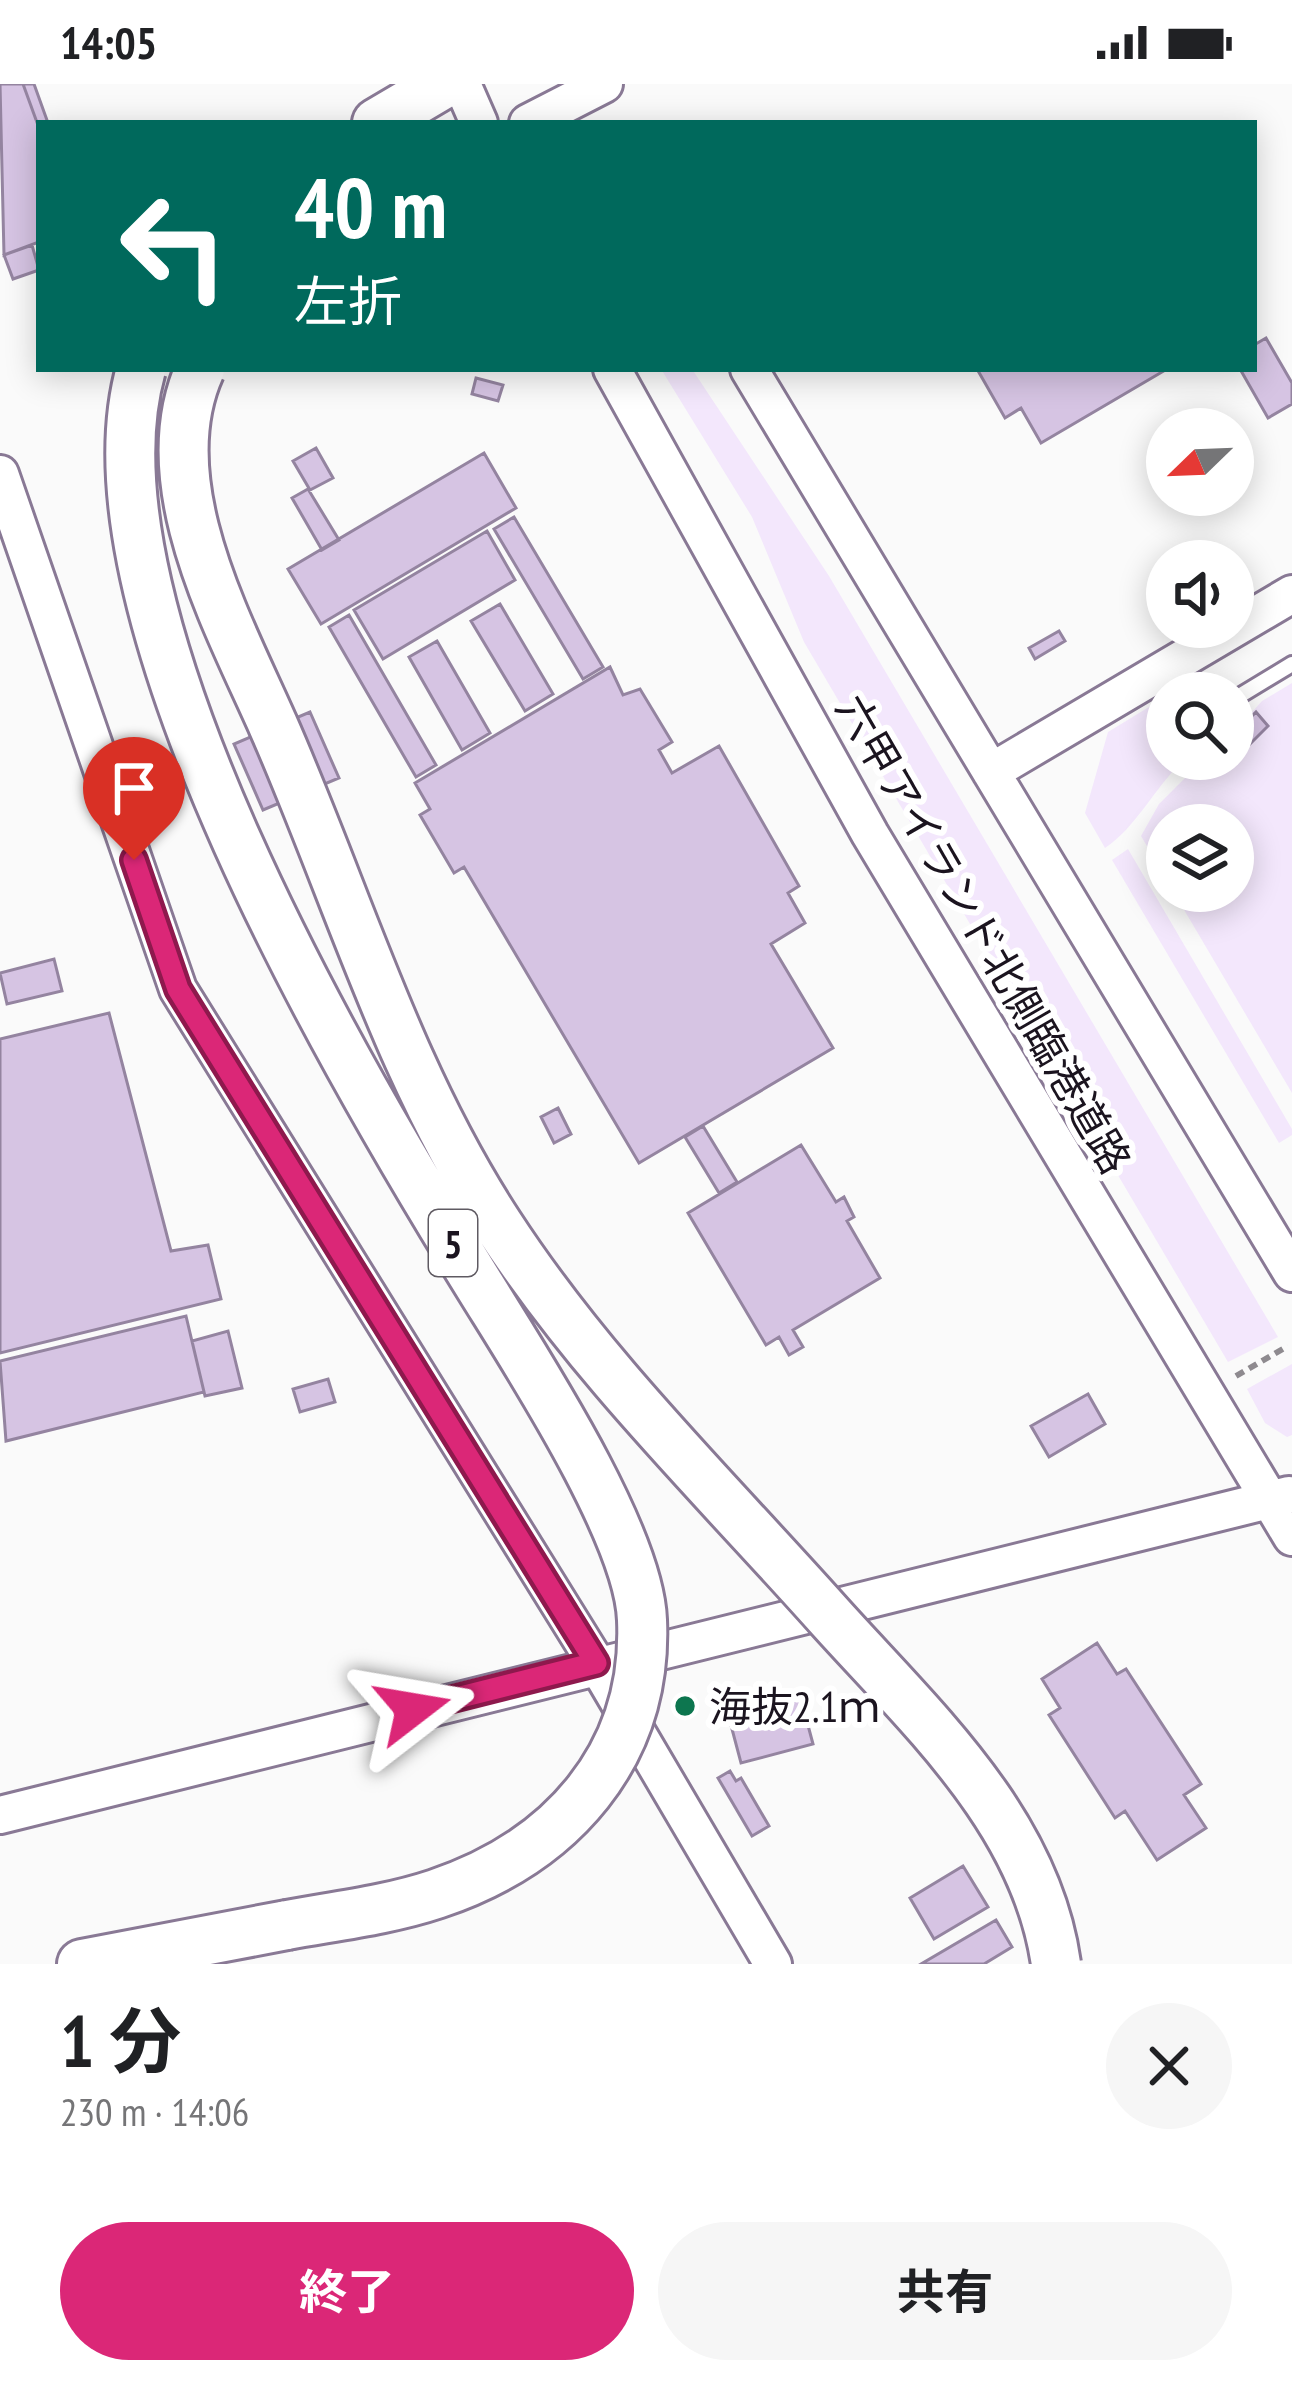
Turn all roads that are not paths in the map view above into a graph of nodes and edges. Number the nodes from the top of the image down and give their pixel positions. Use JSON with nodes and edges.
{"nodes":[{"id":1,"x":443,"y":84,"type":"edge"},
{"id":2,"x":462,"y":84,"type":"edge"},
{"id":3,"x":582,"y":98,"type":"edge"},
{"id":4,"x":382,"y":120,"type":"edge"},
{"id":5,"x":478,"y":120,"type":"edge"},
{"id":6,"x":534,"y":120,"type":"edge"},
{"id":7,"x":140,"y":372,"type":"edge"},
{"id":8,"x":199,"y":372,"type":"edge"},
{"id":9,"x":614,"y":372,"type":"edge"},
{"id":10,"x":751,"y":372,"type":"edge"},
{"id":11,"x":0,"y":474,"type":"edge"},
{"id":12,"x":1292,"y":594,"type":"edge"},
{"id":13,"x":1292,"y":664,"type":"edge"},
{"id":14,"x":1254,"y":687,"type":"edge"},
{"id":15,"x":991,"y":772,"type":"junction"},
{"id":16,"x":1292,"y":1273,"type":"edge"},
{"id":17,"x":1284,"y":1493,"type":"edge"},
{"id":18,"x":1292,"y":1537,"type":"edge"},
{"id":19,"x":596,"y":1663,"type":"junction"},
{"id":20,"x":0,"y":1815,"type":"edge"},
{"id":21,"x":82,"y":1964,"type":"edge"},
{"id":22,"x":773,"y":1964,"type":"edge"},
{"id":23,"x":1056,"y":1964,"type":"edge"}],
"edges":[{"from":1,"to":4,"type":"highway"},
{"from":2,"to":5,"type":"street"},
{"from":3,"to":6,"type":"street"},
{"from":7,"to":21,"type":"highway","number":"5","bridge":true},
{"from":8,"to":23,"type":"highway","number":"5","bridge":true},
{"from":9,"to":17,"type":"street","name":"六甲アイランド北側臨港道路"},
{"from":10,"to":15,"type":"street","name":"六甲アイランド北側臨港道路"},
{"from":11,"to":19,"type":"street"},
{"from":12,"to":15,"type":"street"},
{"from":13,"to":14,"type":"lane"},
{"from":15,"to":16,"type":"street","name":"六甲アイランド北側臨港道路"},
{"from":17,"to":18,"type":"street","name":"六甲アイランド北側臨港道路"},
{"from":17,"to":19,"type":"street"},
{"from":19,"to":20,"type":"street"},
{"from":19,"to":22,"type":"street"}]}
